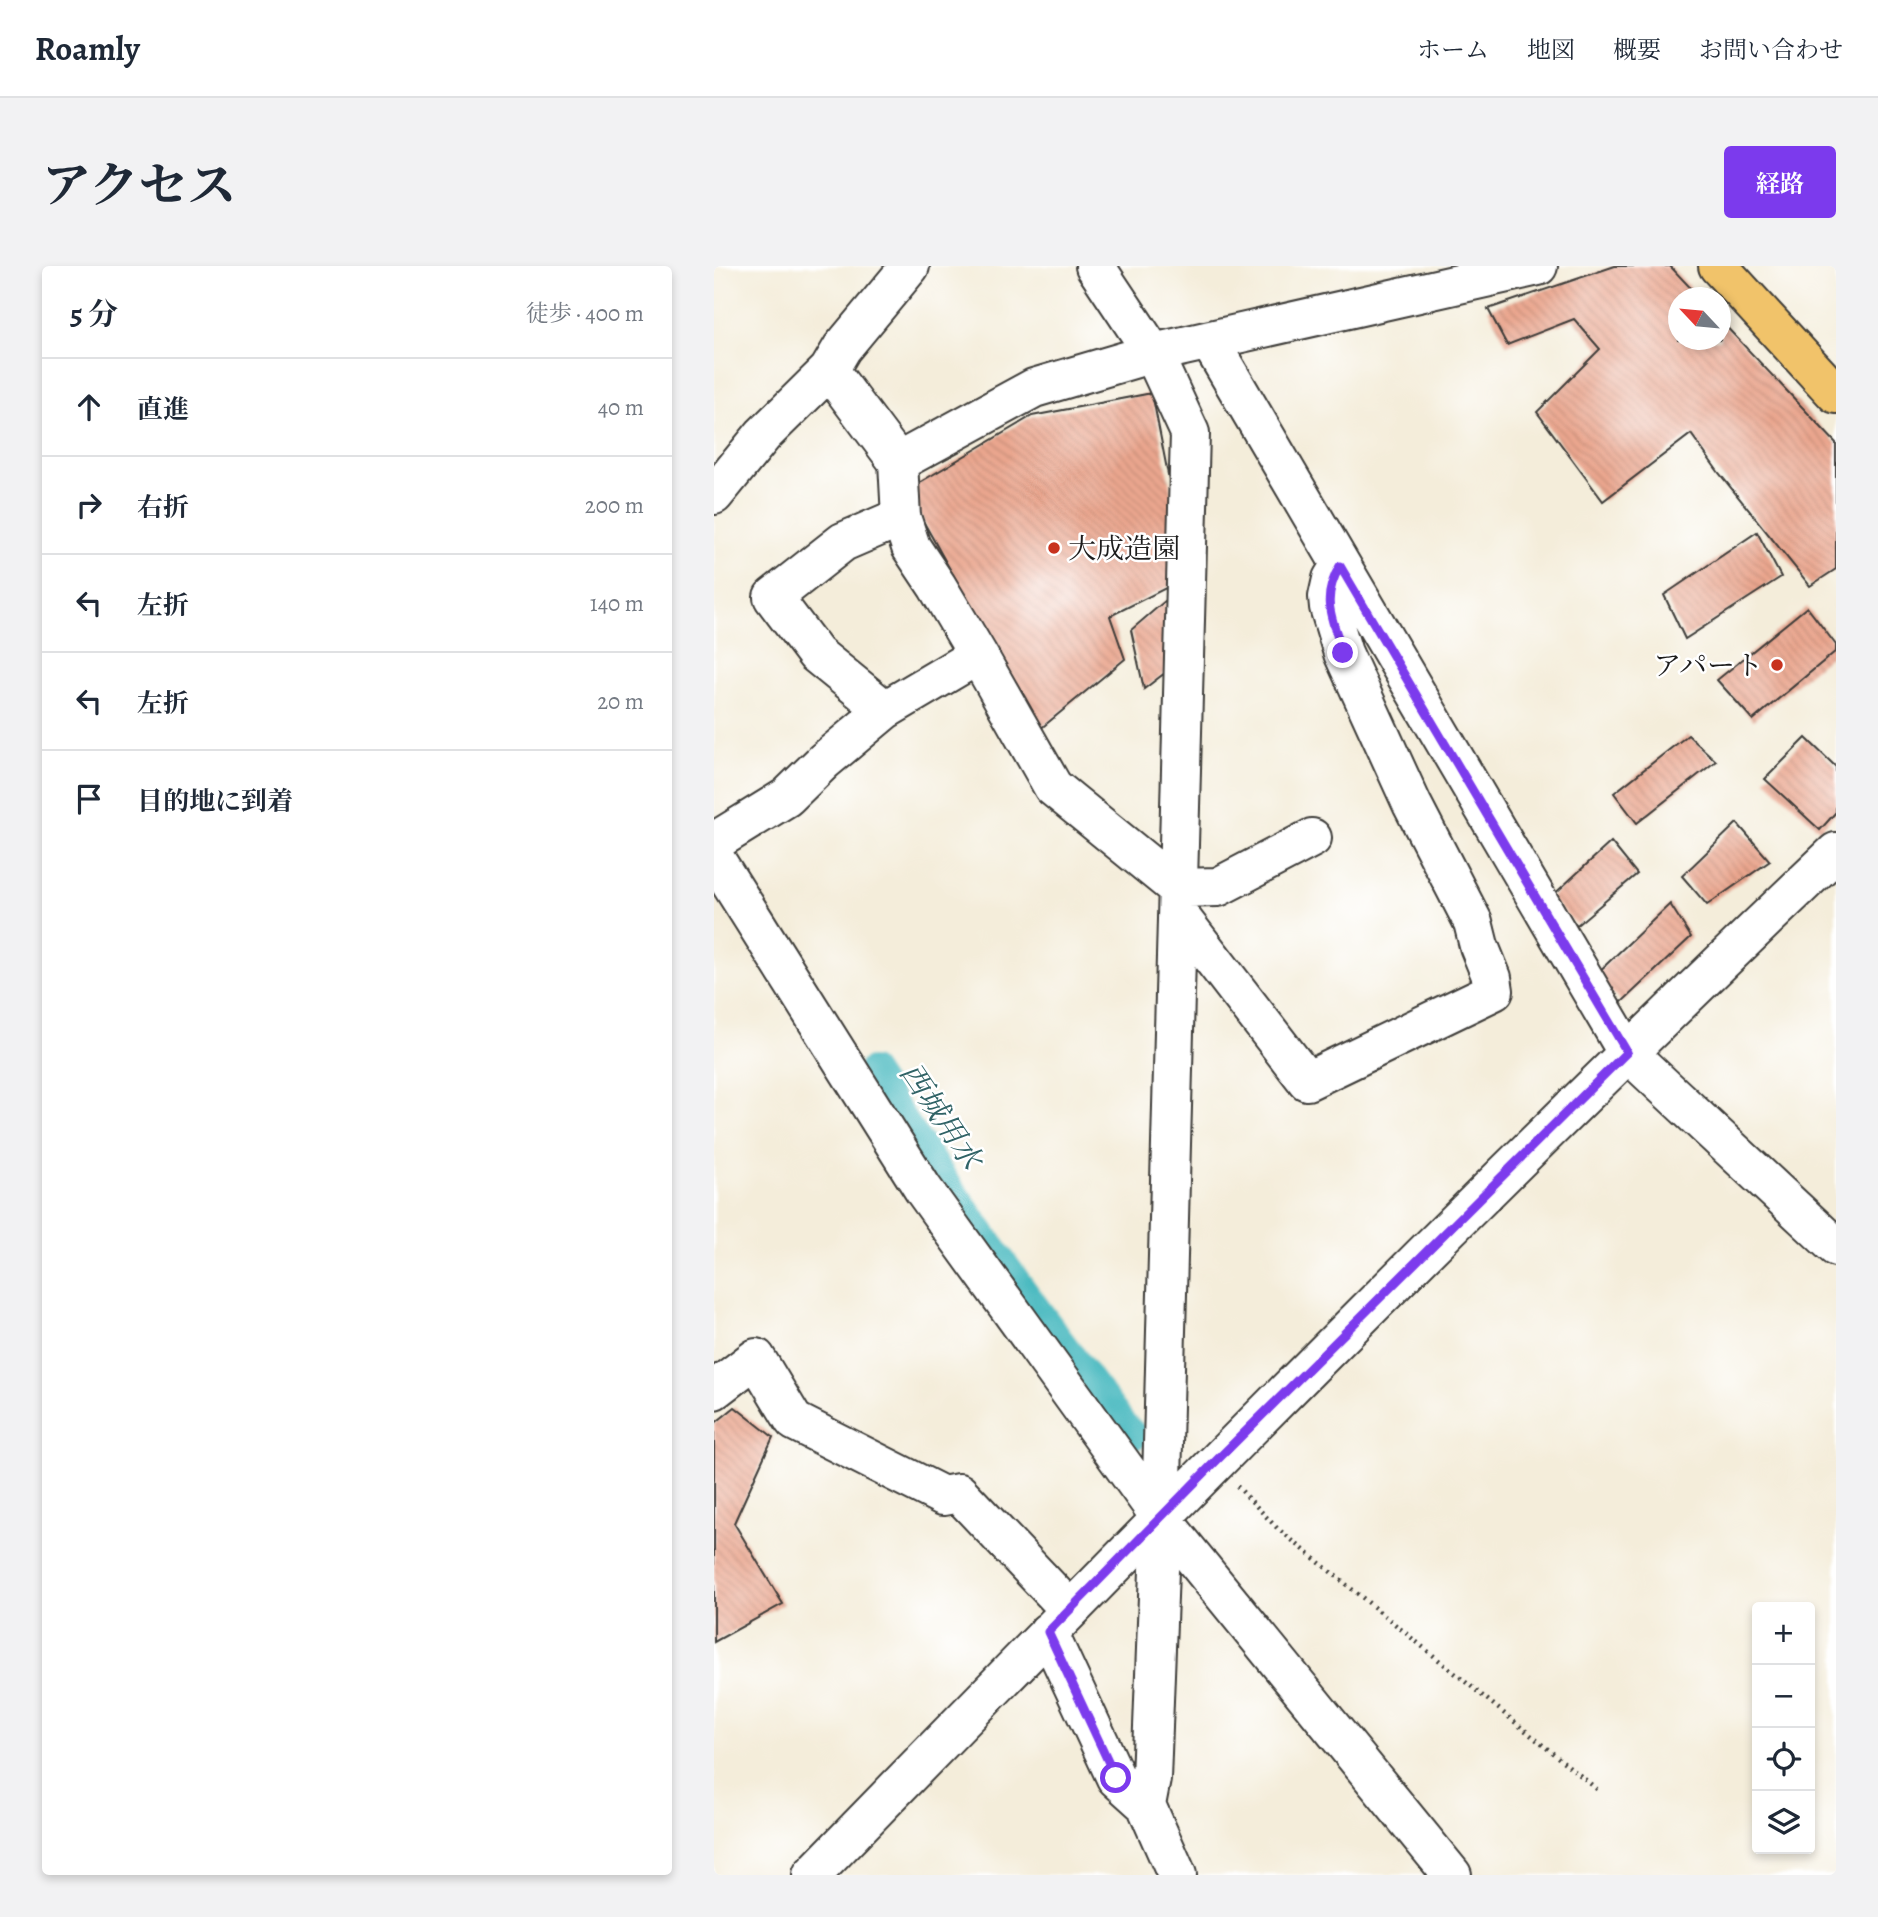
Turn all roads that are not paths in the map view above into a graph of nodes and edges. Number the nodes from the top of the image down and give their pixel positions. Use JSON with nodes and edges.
{"nodes":[{"id":1,"x":909,"y":266,"type":"edge"},
{"id":2,"x":1095,"y":266,"type":"edge"},
{"id":3,"x":1538,"y":266,"type":"edge"},
{"id":4,"x":1718,"y":266,"type":"edge"},
{"id":5,"x":1210,"y":342,"type":"junction"},
{"id":6,"x":1153,"y":353,"type":"junction"},
{"id":7,"x":829,"y":370,"type":"junction"},
{"id":8,"x":1836,"y":394,"type":"edge"},
{"id":9,"x":898,"y":462,"type":"junction"},
{"id":10,"x":714,"y":495,"type":"edge"},
{"id":11,"x":901,"y":517,"type":"junction"},
{"id":12,"x":1340,"y":566,"type":"junction"},
{"id":13,"x":978,"y":655,"type":"junction"},
{"id":14,"x":885,"y":710,"type":"junction"},
{"id":15,"x":1312,"y":838,"type":"dead end"},
{"id":16,"x":714,"y":842,"type":"edge"},
{"id":17,"x":1836,"y":852,"type":"edge"},
{"id":18,"x":714,"y":858,"type":"edge"},
{"id":19,"x":1177,"y":901,"type":"junction"},
{"id":20,"x":1627,"y":1052,"type":"junction"},
{"id":21,"x":1836,"y":1247,"type":"edge"},
{"id":22,"x":714,"y":1390,"type":"edge"},
{"id":23,"x":1161,"y":1518,"type":"junction"},
{"id":24,"x":1059,"y":1621,"type":"junction"},
{"id":25,"x":1146,"y":1805,"type":"junction"},
{"id":26,"x":812,"y":1875,"type":"edge"},
{"id":27,"x":1177,"y":1875,"type":"edge"},
{"id":28,"x":1452,"y":1875,"type":"edge"}],
"edges":[{"from":1,"to":7,"type":"street"},
{"from":2,"to":6,"type":"street"},
{"from":3,"to":5,"type":"street"},
{"from":4,"to":8,"type":"main road"},
{"from":5,"to":6,"type":"street"},
{"from":5,"to":12,"type":"street"},
{"from":6,"to":9,"type":"street"},
{"from":6,"to":19,"type":"street"},
{"from":7,"to":9,"type":"street"},
{"from":7,"to":10,"type":"street"},
{"from":9,"to":11,"type":"street"},
{"from":11,"to":13,"type":"street"},
{"from":11,"to":14,"type":"street"},
{"from":12,"to":19,"type":"street"},
{"from":12,"to":20,"type":"street"},
{"from":13,"to":14,"type":"street"},
{"from":13,"to":19,"type":"street"},
{"from":14,"to":16,"type":"street"},
{"from":15,"to":19,"type":"street"},
{"from":17,"to":20,"type":"street"},
{"from":18,"to":23,"type":"street"},
{"from":19,"to":23,"type":"street"},
{"from":20,"to":21,"type":"street"},
{"from":20,"to":23,"type":"street"},
{"from":22,"to":24,"type":"street"},
{"from":23,"to":24,"type":"street"},
{"from":23,"to":25,"type":"street"},
{"from":23,"to":28,"type":"street"},
{"from":24,"to":25,"type":"street"},
{"from":24,"to":26,"type":"street"},
{"from":25,"to":27,"type":"street"}]}
